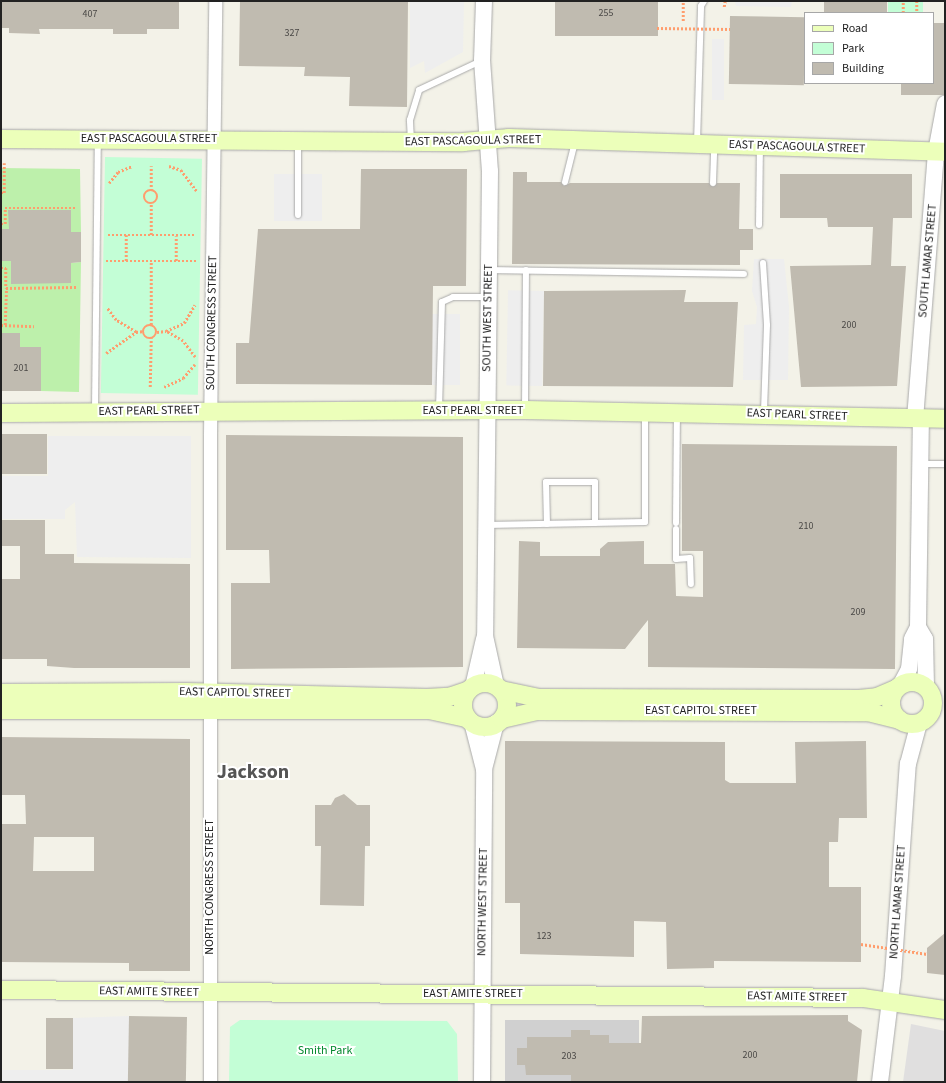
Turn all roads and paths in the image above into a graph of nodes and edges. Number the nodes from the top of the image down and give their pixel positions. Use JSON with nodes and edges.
{"nodes":[{"id":1,"x":215,"y":1,"type":"edge"},
{"id":2,"x":484,"y":1,"type":"edge"},
{"id":3,"x":683,"y":1,"type":"edge"},
{"id":4,"x":704,"y":1,"type":"edge"},
{"id":5,"x":725,"y":1,"type":"edge"},
{"id":6,"x":903,"y":1,"type":"edge"},
{"id":7,"x":917,"y":1,"type":"edge"},
{"id":8,"x":724,"y":7,"type":"dead end"},
{"id":9,"x":903,"y":12,"type":"edge"},
{"id":10,"x":917,"y":12,"type":"edge"},
{"id":11,"x":683,"y":21,"type":"dead end"},
{"id":12,"x":657,"y":28,"type":"dead end"},
{"id":13,"x":730,"y":29,"type":"dead end"},
{"id":14,"x":482,"y":60,"type":"junction"},
{"id":15,"x":945,"y":104,"type":"edge"},
{"id":16,"x":1,"y":139,"type":"edge"},
{"id":17,"x":98,"y":139,"type":"junction"},
{"id":18,"x":214,"y":139,"type":"junction"},
{"id":19,"x":298,"y":140,"type":"junction"},
{"id":20,"x":487,"y":140,"type":"junction"},
{"id":21,"x":576,"y":140,"type":"junction"},
{"id":22,"x":411,"y":142,"type":"junction"},
{"id":23,"x":705,"y":145,"type":"junction"},
{"id":24,"x":760,"y":146,"type":"junction"},
{"id":25,"x":941,"y":152,"type":"edge"},
{"id":26,"x":4,"y":163,"type":"dead end"},
{"id":27,"x":132,"y":166,"type":"dead end"},
{"id":28,"x":151,"y":166,"type":"dead end"},
{"id":29,"x":168,"y":166,"type":"dead end"},
{"id":30,"x":564,"y":182,"type":"dead end"},
{"id":31,"x":713,"y":183,"type":"dead end"},
{"id":32,"x":107,"y":186,"type":"dead end"},
{"id":33,"x":151,"y":191,"type":"junction"},
{"id":34,"x":197,"y":192,"type":"dead end"},
{"id":35,"x":1,"y":193,"type":"edge"},
{"id":36,"x":151,"y":204,"type":"junction"},
{"id":37,"x":77,"y":208,"type":"dead end"},
{"id":38,"x":298,"y":215,"type":"dead end"},
{"id":39,"x":1,"y":224,"type":"edge"},
{"id":40,"x":759,"y":225,"type":"dead end"},
{"id":41,"x":105,"y":235,"type":"dead end"},
{"id":42,"x":126,"y":235,"type":"junction"},
{"id":43,"x":151,"y":235,"type":"junction"},
{"id":44,"x":176,"y":236,"type":"junction"},
{"id":45,"x":196,"y":236,"type":"dead end"},
{"id":46,"x":105,"y":261,"type":"dead end"},
{"id":47,"x":126,"y":261,"type":"junction"},
{"id":48,"x":151,"y":261,"type":"junction"},
{"id":49,"x":176,"y":261,"type":"junction"},
{"id":50,"x":196,"y":261,"type":"dead end"},
{"id":51,"x":763,"y":263,"type":"dead end"},
{"id":52,"x":1,"y":268,"type":"edge"},
{"id":53,"x":488,"y":270,"type":"junction"},
{"id":54,"x":526,"y":270,"type":"junction"},
{"id":55,"x":744,"y":274,"type":"dead end"},
{"id":56,"x":76,"y":287,"type":"dead end"},
{"id":57,"x":6,"y":288,"type":"junction"},
{"id":58,"x":488,"y":297,"type":"junction"},
{"id":59,"x":105,"y":304,"type":"dead end"},
{"id":60,"x":195,"y":304,"type":"dead end"},
{"id":61,"x":1,"y":325,"type":"edge"},
{"id":62,"x":5,"y":325,"type":"junction"},
{"id":63,"x":151,"y":325,"type":"junction"},
{"id":64,"x":34,"y":326,"type":"dead end"},
{"id":65,"x":166,"y":331,"type":"junction"},
{"id":66,"x":136,"y":332,"type":"junction"},
{"id":67,"x":144,"y":332,"type":"junction"},
{"id":68,"x":157,"y":332,"type":"junction"},
{"id":69,"x":151,"y":338,"type":"junction"},
{"id":70,"x":105,"y":356,"type":"dead end"},
{"id":71,"x":195,"y":357,"type":"dead end"},
{"id":72,"x":195,"y":364,"type":"dead end"},
{"id":73,"x":150,"y":387,"type":"dead end"},
{"id":74,"x":164,"y":387,"type":"dead end"},
{"id":75,"x":210,"y":410,"type":"junction"},
{"id":76,"x":487,"y":410,"type":"junction"},
{"id":77,"x":525,"y":410,"type":"junction"},
{"id":78,"x":439,"y":411,"type":"junction"},
{"id":79,"x":645,"y":411,"type":"junction"},
{"id":80,"x":1,"y":412,"type":"edge"},
{"id":81,"x":94,"y":412,"type":"junction"},
{"id":82,"x":677,"y":412,"type":"junction"},
{"id":83,"x":764,"y":414,"type":"junction"},
{"id":84,"x":918,"y":419,"type":"junction"},
{"id":85,"x":945,"y":419,"type":"edge"},
{"id":86,"x":921,"y":464,"type":"junction"},
{"id":87,"x":945,"y":464,"type":"edge"},
{"id":88,"x":595,"y":523,"type":"junction"},
{"id":89,"x":547,"y":524,"type":"junction"},
{"id":90,"x":485,"y":525,"type":"junction"},
{"id":91,"x":691,"y":584,"type":"dead end"},
{"id":92,"x":918,"y":626,"type":"junction"},
{"id":93,"x":485,"y":636,"type":"junction"},
{"id":94,"x":898,"y":687,"type":"junction"},
{"id":95,"x":471,"y":688,"type":"junction"},
{"id":96,"x":499,"y":688,"type":"junction"},
{"id":97,"x":933,"y":690,"type":"edge"},
{"id":98,"x":210,"y":692,"type":"junction"},
{"id":99,"x":1,"y":694,"type":"edge"},
{"id":100,"x":1,"y":710,"type":"edge"},
{"id":101,"x":945,"y":711,"type":"edge"},
{"id":102,"x":210,"y":712,"type":"junction"},
{"id":103,"x":469,"y":720,"type":"junction"},
{"id":104,"x":899,"y":720,"type":"junction"},
{"id":105,"x":499,"y":721,"type":"junction"},
{"id":106,"x":922,"y":722,"type":"junction"},
{"id":107,"x":484,"y":769,"type":"junction"},
{"id":108,"x":861,"y":944,"type":"dead end"},
{"id":109,"x":927,"y":954,"type":"dead end"},
{"id":110,"x":1,"y":990,"type":"edge"},
{"id":111,"x":211,"y":993,"type":"junction"},
{"id":112,"x":483,"y":994,"type":"junction"},
{"id":113,"x":890,"y":1001,"type":"junction"},
{"id":114,"x":945,"y":1010,"type":"edge"},
{"id":115,"x":210,"y":1082,"type":"edge"},
{"id":116,"x":482,"y":1082,"type":"edge"},
{"id":117,"x":880,"y":1082,"type":"edge"}],
"edges":[{"from":1,"to":18,"type":"street","name":"SOUTH CONGRESS STREET"},
{"from":2,"to":14,"type":"street","name":"SOUTH WEST STREET"},
{"from":3,"to":11,"type":"path"},
{"from":4,"to":23,"type":"lane"},
{"from":5,"to":8,"type":"path"},
{"from":6,"to":9,"type":"path"},
{"from":7,"to":10,"type":"path"},
{"from":12,"to":13,"type":"path","bridge":true},
{"from":14,"to":20,"type":"street","name":"SOUTH WEST STREET"},
{"from":14,"to":22,"type":"lane"},
{"from":15,"to":25,"type":"street","name":"SOUTH LAMAR STREET"},
{"from":16,"to":17,"type":"main road","name":"EAST PASCAGOULA STREET"},
{"from":17,"to":18,"type":"main road","name":"EAST PASCAGOULA STREET"},
{"from":17,"to":81,"type":"lane"},
{"from":18,"to":19,"type":"main road","name":"EAST PASCAGOULA STREET"},
{"from":18,"to":75,"type":"street","name":"SOUTH CONGRESS STREET"},
{"from":19,"to":22,"type":"main road","name":"EAST PASCAGOULA STREET"},
{"from":19,"to":38,"type":"lane"},
{"from":20,"to":21,"type":"main road","name":"EAST PASCAGOULA STREET"},
{"from":20,"to":22,"type":"main road","name":"EAST PASCAGOULA STREET"},
{"from":20,"to":53,"type":"street","name":"SOUTH WEST STREET"},
{"from":21,"to":23,"type":"main road","name":"EAST PASCAGOULA STREET"},
{"from":21,"to":30,"type":"lane"},
{"from":23,"to":24,"type":"main road","name":"EAST PASCAGOULA STREET"},
{"from":23,"to":31,"type":"lane"},
{"from":24,"to":25,"type":"main road","name":"EAST PASCAGOULA STREET"},
{"from":24,"to":40,"type":"lane"},
{"from":25,"to":84,"type":"street","name":"SOUTH LAMAR STREET"},
{"from":26,"to":35,"type":"path"},
{"from":27,"to":32,"type":"path"},
{"from":28,"to":33,"type":"path"},
{"from":29,"to":34,"type":"path"},
{"from":33,"to":36,"type":"path"},
{"from":33,"to":36,"type":"path"},
{"from":36,"to":43,"type":"path"},
{"from":37,"to":39,"type":"path"},
{"from":41,"to":42,"type":"path"},
{"from":42,"to":43,"type":"path"},
{"from":42,"to":47,"type":"path"},
{"from":43,"to":44,"type":"path"},
{"from":44,"to":45,"type":"path"},
{"from":44,"to":49,"type":"path"},
{"from":46,"to":47,"type":"path"},
{"from":47,"to":48,"type":"path"},
{"from":48,"to":49,"type":"path"},
{"from":48,"to":63,"type":"path"},
{"from":49,"to":50,"type":"path"},
{"from":51,"to":83,"type":"lane"},
{"from":52,"to":57,"type":"path"},
{"from":53,"to":54,"type":"lane"},
{"from":53,"to":58,"type":"street","name":"SOUTH WEST STREET"},
{"from":54,"to":55,"type":"lane"},
{"from":54,"to":77,"type":"lane"},
{"from":56,"to":57,"type":"path"},
{"from":57,"to":62,"type":"path"},
{"from":58,"to":76,"type":"street","name":"SOUTH WEST STREET"},
{"from":58,"to":78,"type":"lane"},
{"from":59,"to":66,"type":"path"},
{"from":60,"to":65,"type":"path"},
{"from":61,"to":62,"type":"path"},
{"from":62,"to":64,"type":"path"},
{"from":63,"to":67,"type":"path"},
{"from":63,"to":68,"type":"path"},
{"from":65,"to":68,"type":"path"},
{"from":65,"to":71,"type":"path"},
{"from":66,"to":67,"type":"path"},
{"from":66,"to":70,"type":"path"},
{"from":67,"to":69,"type":"path"},
{"from":68,"to":69,"type":"path"},
{"from":69,"to":73,"type":"path"},
{"from":72,"to":74,"type":"path"},
{"from":75,"to":78,"type":"main road","name":"EAST PEARL STREET"},
{"from":75,"to":81,"type":"main road","name":"EAST PEARL STREET"},
{"from":75,"to":98,"type":"street","name":"SOUTH CONGRESS STREET"},
{"from":76,"to":77,"type":"main road","name":"EAST PEARL STREET"},
{"from":76,"to":78,"type":"main road","name":"EAST PEARL STREET"},
{"from":76,"to":90,"type":"street","name":"SOUTH WEST STREET"},
{"from":77,"to":79,"type":"main road","name":"EAST PEARL STREET"},
{"from":79,"to":82,"type":"main road","name":"EAST PEARL STREET"},
{"from":79,"to":88,"type":"lane"},
{"from":80,"to":81,"type":"main road","name":"EAST PEARL STREET"},
{"from":82,"to":83,"type":"main road","name":"EAST PEARL STREET"},
{"from":82,"to":91,"type":"lane"},
{"from":83,"to":84,"type":"main road","name":"EAST PEARL STREET"},
{"from":84,"to":85,"type":"main road","name":"EAST PEARL STREET"},
{"from":84,"to":86,"type":"street","name":"SOUTH LAMAR STREET"},
{"from":86,"to":87,"type":"lane"},
{"from":86,"to":92,"type":"street","name":"SOUTH LAMAR STREET"},
{"from":88,"to":89,"type":"lane"},
{"from":88,"to":89,"type":"lane"},
{"from":89,"to":90,"type":"lane"},
{"from":90,"to":93,"type":"street","name":"SOUTH WEST STREET"},
{"from":92,"to":94,"type":"street","name":"SOUTH LAMAR STREET"},
{"from":92,"to":97,"type":"street","name":"SOUTH LAMAR STREET"},
{"from":93,"to":95,"type":"street","name":"SOUTH WEST STREET"},
{"from":93,"to":96,"type":"street","name":"SOUTH WEST STREET"},
{"from":94,"to":96,"type":"main road","name":"EAST CAPITOL STREET"},
{"from":94,"to":97,"type":"main road"},
{"from":94,"to":104,"type":"main road"},
{"from":95,"to":96,"type":"main road"},
{"from":95,"to":98,"type":"main road","name":"EAST CAPITOL STREET"},
{"from":95,"to":103,"type":"main road"},
{"from":96,"to":105,"type":"main road"},
{"from":97,"to":106,"type":"main road"},
{"from":98,"to":99,"type":"main road","name":"EAST CAPITOL STREET"},
{"from":98,"to":102,"type":"street","name":"NORTH CONGRESS STREET"},
{"from":100,"to":102,"type":"main road","name":"EAST CAPITOL STREET"},
{"from":101,"to":106,"type":"main road"},
{"from":102,"to":103,"type":"main road","name":"EAST CAPITOL STREET"},
{"from":102,"to":111,"type":"street","name":"NORTH CONGRESS STREET"},
{"from":103,"to":105,"type":"main road"},
{"from":103,"to":107,"type":"street"},
{"from":104,"to":105,"type":"main road","name":"EAST CAPITOL STREET"},
{"from":104,"to":106,"type":"main road"},
{"from":105,"to":107,"type":"street","name":"NORTH WEST STREET"},
{"from":106,"to":113,"type":"street","name":"NORTH LAMAR STREET"},
{"from":107,"to":112,"type":"street","name":"NORTH WEST STREET"},
{"from":108,"to":109,"type":"path","bridge":true},
{"from":110,"to":111,"type":"main road","name":"EAST AMITE STREET"},
{"from":111,"to":112,"type":"main road","name":"EAST AMITE STREET"},
{"from":111,"to":115,"type":"street","name":"NORTH CONGRESS STREET"},
{"from":112,"to":113,"type":"main road","name":"EAST AMITE STREET"},
{"from":112,"to":116,"type":"street","name":"NORTH WEST STREET"},
{"from":113,"to":114,"type":"main road","name":"EAST AMITE STREET"},
{"from":113,"to":117,"type":"street","name":"NORTH LAMAR STREET"}]}
